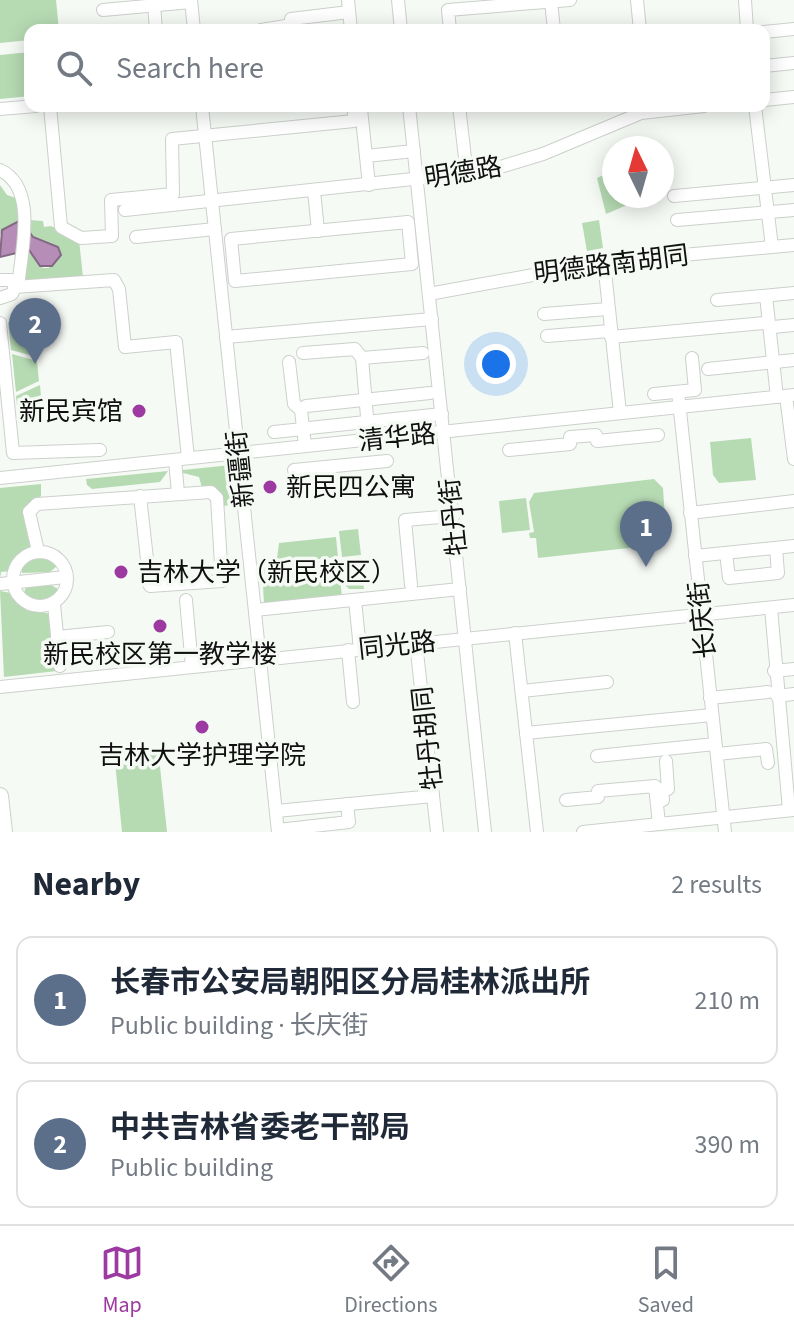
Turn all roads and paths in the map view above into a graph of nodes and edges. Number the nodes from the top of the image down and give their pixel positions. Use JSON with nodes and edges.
{"nodes":[{"id":1,"x":306,"y":0,"type":"edge"},
{"id":2,"x":398,"y":0,"type":"edge"},
{"id":3,"x":570,"y":0,"type":"edge"},
{"id":4,"x":637,"y":0,"type":"edge"},
{"id":5,"x":745,"y":0,"type":"edge"},
{"id":6,"x":191,"y":1,"type":"edge"},
{"id":7,"x":551,"y":1,"type":"edge"},
{"id":8,"x":154,"y":5,"type":"junction"},
{"id":9,"x":349,"y":6,"type":"edge"},
{"id":10,"x":103,"y":10,"type":"dead end"},
{"id":11,"x":308,"y":16,"type":"junction"},
{"id":12,"x":156,"y":24,"type":"edge"},
{"id":13,"x":193,"y":24,"type":"edge"},
{"id":14,"x":292,"y":24,"type":"edge"},
{"id":15,"x":400,"y":24,"type":"edge"},
{"id":16,"x":449,"y":24,"type":"edge"},
{"id":17,"x":553,"y":24,"type":"edge"},
{"id":18,"x":639,"y":24,"type":"edge"},
{"id":19,"x":747,"y":24,"type":"edge"},
{"id":20,"x":794,"y":29,"type":"edge"},
{"id":21,"x":770,"y":31,"type":"edge"},
{"id":22,"x":794,"y":63,"type":"edge"},
{"id":23,"x":770,"y":65,"type":"edge"},
{"id":24,"x":794,"y":97,"type":"edge"},
{"id":25,"x":770,"y":99,"type":"edge"},
{"id":26,"x":24,"y":107,"type":"edge"},
{"id":27,"x":0,"y":109,"type":"edge"},
{"id":28,"x":51,"y":112,"type":"edge"},
{"id":29,"x":203,"y":112,"type":"edge"},
{"id":30,"x":354,"y":112,"type":"edge"},
{"id":31,"x":361,"y":112,"type":"edge"},
{"id":32,"x":410,"y":112,"type":"edge"},
{"id":33,"x":460,"y":112,"type":"edge"},
{"id":34,"x":641,"y":112,"type":"edge"},
{"id":35,"x":756,"y":112,"type":"edge"},
{"id":36,"x":205,"y":135,"type":"junction"},
{"id":37,"x":414,"y":151,"type":"junction"},
{"id":38,"x":366,"y":156,"type":"junction"},
{"id":39,"x":0,"y":170,"type":"edge"},
{"id":40,"x":467,"y":175,"type":"junction"},
{"id":41,"x":417,"y":180,"type":"junction"},
{"id":42,"x":369,"y":185,"type":"junction"},
{"id":43,"x":794,"y":185,"type":"edge"},
{"id":44,"x":767,"y":187,"type":"junction"},
{"id":45,"x":314,"y":191,"type":"junction"},
{"id":46,"x":674,"y":196,"type":"dead end"},
{"id":47,"x":212,"y":201,"type":"junction"},
{"id":48,"x":125,"y":210,"type":"dead end"},
{"id":49,"x":794,"y":210,"type":"edge"},
{"id":50,"x":769,"y":212,"type":"junction"},
{"id":51,"x":677,"y":220,"type":"dead end"},
{"id":52,"x":215,"y":229,"type":"junction"},
{"id":53,"x":318,"y":231,"type":"junction"},
{"id":54,"x":136,"y":237,"type":"dead end"},
{"id":55,"x":794,"y":245,"type":"edge"},
{"id":56,"x":772,"y":247,"type":"junction"},
{"id":57,"x":604,"y":262,"type":"junction"},
{"id":58,"x":0,"y":280,"type":"edge"},
{"id":59,"x":15,"y":287,"type":"junction"},
{"id":60,"x":794,"y":293,"type":"edge"},
{"id":61,"x":429,"y":294,"type":"junction"},
{"id":62,"x":766,"y":296,"type":"junction"},
{"id":63,"x":0,"y":298,"type":"edge"},
{"id":64,"x":717,"y":300,"type":"dead end"},
{"id":65,"x":608,"y":309,"type":"junction"},
{"id":66,"x":544,"y":314,"type":"dead end"},
{"id":67,"x":432,"y":319,"type":"junction"},
{"id":68,"x":0,"y":323,"type":"edge"},
{"id":69,"x":769,"y":325,"type":"junction"},
{"id":70,"x":794,"y":325,"type":"edge"},
{"id":71,"x":611,"y":334,"type":"junction"},
{"id":72,"x":547,"y":336,"type":"dead end"},
{"id":73,"x":226,"y":337,"type":"junction"},
{"id":74,"x":303,"y":353,"type":"dead end"},
{"id":75,"x":423,"y":353,"type":"dead end"},
{"id":76,"x":362,"y":358,"type":"junction"},
{"id":77,"x":692,"y":358,"type":"dead end"},
{"id":78,"x":794,"y":360,"type":"edge"},
{"id":79,"x":289,"y":362,"type":"dead end"},
{"id":80,"x":773,"y":362,"type":"junction"},
{"id":81,"x":708,"y":369,"type":"dead end"},
{"id":82,"x":678,"y":392,"type":"junction"},
{"id":83,"x":430,"y":393,"type":"dead end"},
{"id":84,"x":654,"y":394,"type":"dead end"},
{"id":85,"x":786,"y":396,"type":"edge"},
{"id":86,"x":366,"y":400,"type":"junction"},
{"id":87,"x":306,"y":406,"type":"dead end"},
{"id":88,"x":679,"y":407,"type":"junction"},
{"id":89,"x":620,"y":413,"type":"junction"},
{"id":90,"x":442,"y":414,"type":"junction"},
{"id":91,"x":581,"y":417,"type":"junction"},
{"id":92,"x":368,"y":422,"type":"junction"},
{"id":93,"x":306,"y":428,"type":"junction"},
{"id":94,"x":274,"y":432,"type":"dead end"},
{"id":95,"x":444,"y":432,"type":"junction"},
{"id":96,"x":658,"y":435,"type":"dead end"},
{"id":97,"x":583,"y":436,"type":"junction"},
{"id":98,"x":369,"y":440,"type":"junction"},
{"id":99,"x":343,"y":442,"type":"junction"},
{"id":100,"x":305,"y":446,"type":"junction"},
{"id":101,"x":100,"y":450,"type":"dead end"},
{"id":102,"x":509,"y":450,"type":"dead end"},
{"id":103,"x":794,"y":452,"type":"edge"},
{"id":104,"x":238,"y":453,"type":"junction"},
{"id":105,"x":181,"y":459,"type":"junction"},
{"id":106,"x":794,"y":459,"type":"edge"},
{"id":107,"x":387,"y":461,"type":"dead end"},
{"id":108,"x":345,"y":465,"type":"junction"},
{"id":109,"x":294,"y":470,"type":"dead end"},
{"id":110,"x":0,"y":478,"type":"edge"},
{"id":111,"x":178,"y":493,"type":"junction"},
{"id":112,"x":140,"y":496,"type":"junction"},
{"id":113,"x":794,"y":501,"type":"edge"},
{"id":114,"x":690,"y":513,"type":"junction"},
{"id":115,"x":453,"y":516,"type":"junction"},
{"id":116,"x":794,"y":546,"type":"edge"},
{"id":117,"x":776,"y":548,"type":"junction"},
{"id":118,"x":38,"y":551,"type":"junction"},
{"id":119,"x":726,"y":553,"type":"junction"},
{"id":120,"x":695,"y":556,"type":"junction"},
{"id":121,"x":65,"y":577,"type":"junction"},
{"id":122,"x":15,"y":582,"type":"junction"},
{"id":123,"x":0,"y":584,"type":"edge"},
{"id":124,"x":411,"y":585,"type":"dead end"},
{"id":125,"x":460,"y":589,"type":"junction"},
{"id":126,"x":186,"y":600,"type":"dead end"},
{"id":127,"x":355,"y":600,"type":"junction"},
{"id":128,"x":54,"y":604,"type":"junction"},
{"id":129,"x":794,"y":605,"type":"edge"},
{"id":130,"x":771,"y":608,"type":"junction"},
{"id":131,"x":255,"y":610,"type":"junction"},
{"id":132,"x":701,"y":615,"type":"junction"},
{"id":133,"x":108,"y":632,"type":"dead end"},
{"id":134,"x":515,"y":633,"type":"junction"},
{"id":135,"x":57,"y":637,"type":"junction"},
{"id":136,"x":465,"y":639,"type":"junction"},
{"id":137,"x":416,"y":643,"type":"junction"},
{"id":138,"x":354,"y":650,"type":"junction"},
{"id":139,"x":260,"y":659,"type":"junction"},
{"id":140,"x":60,"y":666,"type":"dead end"},
{"id":141,"x":192,"y":667,"type":"junction"},
{"id":142,"x":794,"y":669,"type":"edge"},
{"id":143,"x":774,"y":671,"type":"junction"},
{"id":144,"x":607,"y":682,"type":"dead end"},
{"id":145,"x":0,"y":687,"type":"edge"},
{"id":146,"x":522,"y":691,"type":"junction"},
{"id":147,"x":772,"y":694,"type":"junction"},
{"id":148,"x":794,"y":694,"type":"edge"},
{"id":149,"x":710,"y":698,"type":"junction"},
{"id":150,"x":353,"y":702,"type":"dead end"},
{"id":151,"x":712,"y":715,"type":"junction"},
{"id":152,"x":794,"y":724,"type":"edge"},
{"id":153,"x":780,"y":726,"type":"junction"},
{"id":154,"x":526,"y":733,"type":"junction"},
{"id":155,"x":788,"y":746,"type":"edge"},
{"id":156,"x":716,"y":749,"type":"junction"},
{"id":157,"x":597,"y":756,"type":"dead end"},
{"id":158,"x":666,"y":761,"type":"dead end"},
{"id":159,"x":768,"y":763,"type":"dead end"},
{"id":160,"x":0,"y":796,"type":"edge"},
{"id":161,"x":433,"y":796,"type":"junction"},
{"id":162,"x":566,"y":800,"type":"dead end"},
{"id":163,"x":347,"y":804,"type":"junction"},
{"id":164,"x":791,"y":810,"type":"edge"},
{"id":165,"x":276,"y":811,"type":"junction"},
{"id":166,"x":724,"y":817,"type":"junction"},
{"id":167,"x":662,"y":824,"type":"junction"},
{"id":168,"x":278,"y":831,"type":"edge"},
{"id":169,"x":602,"y":831,"type":"edge"},
{"id":170,"x":4,"y":832,"type":"edge"},
{"id":171,"x":437,"y":832,"type":"edge"},
{"id":172,"x":485,"y":832,"type":"edge"},
{"id":173,"x":537,"y":832,"type":"edge"},
{"id":174,"x":583,"y":832,"type":"edge"},
{"id":175,"x":725,"y":832,"type":"edge"}],
"edges":[{"from":1,"to":11,"type":"street"},
{"from":2,"to":15,"type":"street"},
{"from":3,"to":7,"type":"street"},
{"from":4,"to":18,"type":"street"},
{"from":5,"to":19,"type":"street"},
{"from":6,"to":8,"type":"street"},
{"from":6,"to":13,"type":"street"},
{"from":7,"to":16,"type":"street"},
{"from":7,"to":17,"type":"street"},
{"from":8,"to":10,"type":"street"},
{"from":8,"to":12,"type":"street"},
{"from":9,"to":11,"type":"street"},
{"from":11,"to":14,"type":"street"},
{"from":20,"to":21,"type":"street"},
{"from":22,"to":23,"type":"street"},
{"from":24,"to":25,"type":"street"},
{"from":26,"to":27,"type":"street"},
{"from":28,"to":36,"type":"street"},
{"from":29,"to":36,"type":"street","name":"新疆街"},
{"from":30,"to":36,"type":"street"},
{"from":31,"to":38,"type":"street"},
{"from":32,"to":37,"type":"street","name":"牡丹街"},
{"from":33,"to":40,"type":"street"},
{"from":34,"to":40,"type":"street","name":"明德路"},
{"from":35,"to":44,"type":"street"},
{"from":36,"to":47,"type":"street","name":"新疆街"},
{"from":37,"to":38,"type":"street"},
{"from":37,"to":41,"type":"street","name":"牡丹街"},
{"from":38,"to":42,"type":"street"},
{"from":39,"to":59,"type":"street"},
{"from":40,"to":41,"type":"street","name":"明德路"},
{"from":41,"to":42,"type":"street","name":"明德路"},
{"from":41,"to":61,"type":"street","name":"牡丹街"},
{"from":42,"to":45,"type":"street","name":"明德路"},
{"from":43,"to":44,"type":"street"},
{"from":44,"to":46,"type":"street"},
{"from":44,"to":50,"type":"street"},
{"from":45,"to":47,"type":"street","name":"明德路"},
{"from":45,"to":53,"type":"street"},
{"from":47,"to":48,"type":"street","name":"明德路"},
{"from":47,"to":52,"type":"street","name":"新疆街"},
{"from":49,"to":50,"type":"street"},
{"from":50,"to":51,"type":"street"},
{"from":50,"to":56,"type":"street"},
{"from":52,"to":54,"type":"street"},
{"from":52,"to":73,"type":"street","name":"新疆街"},
{"from":53,"to":53,"type":"street"},
{"from":55,"to":56,"type":"street","name":"明德路南胡同"},
{"from":56,"to":57,"type":"street","name":"明德路南胡同"},
{"from":57,"to":61,"type":"street","name":"明德路南胡同"},
{"from":57,"to":65,"type":"street"},
{"from":58,"to":59,"type":"street"},
{"from":59,"to":63,"type":"street"},
{"from":59,"to":105,"type":"street"},
{"from":60,"to":62,"type":"street"},
{"from":61,"to":67,"type":"street","name":"牡丹街"},
{"from":62,"to":64,"type":"street"},
{"from":62,"to":69,"type":"street"},
{"from":65,"to":66,"type":"street"},
{"from":65,"to":71,"type":"street"},
{"from":67,"to":73,"type":"street"},
{"from":67,"to":90,"type":"street","name":"牡丹街"},
{"from":68,"to":101,"type":"street"},
{"from":69,"to":70,"type":"street"},
{"from":69,"to":71,"type":"street"},
{"from":69,"to":80,"type":"street"},
{"from":71,"to":72,"type":"street"},
{"from":71,"to":89,"type":"street"},
{"from":73,"to":104,"type":"street","name":"新疆街"},
{"from":74,"to":76,"type":"street"},
{"from":75,"to":76,"type":"street"},
{"from":76,"to":86,"type":"street"},
{"from":77,"to":82,"type":"street"},
{"from":78,"to":80,"type":"street"},
{"from":79,"to":93,"type":"street"},
{"from":80,"to":81,"type":"street"},
{"from":80,"to":85,"type":"street"},
{"from":82,"to":84,"type":"street"},
{"from":82,"to":88,"type":"street","name":"长庆街"},
{"from":83,"to":86,"type":"street"},
{"from":85,"to":88,"type":"street","name":"清华路"},
{"from":85,"to":103,"type":"street"},
{"from":86,"to":87,"type":"street"},
{"from":86,"to":92,"type":"street"},
{"from":88,"to":89,"type":"street","name":"清华路"},
{"from":88,"to":114,"type":"street","name":"长庆街"},
{"from":89,"to":91,"type":"street","name":"清华路"},
{"from":90,"to":92,"type":"street"},
{"from":90,"to":95,"type":"street","name":"牡丹街"},
{"from":91,"to":95,"type":"street","name":"清华路"},
{"from":91,"to":97,"type":"street"},
{"from":92,"to":93,"type":"street"},
{"from":92,"to":98,"type":"street"},
{"from":93,"to":94,"type":"street"},
{"from":93,"to":100,"type":"street"},
{"from":95,"to":98,"type":"street","name":"清华路"},
{"from":95,"to":115,"type":"street","name":"牡丹街"},
{"from":96,"to":97,"type":"street"},
{"from":97,"to":102,"type":"street"},
{"from":98,"to":99,"type":"street","name":"清华路"},
{"from":99,"to":100,"type":"street","name":"清华路"},
{"from":99,"to":108,"type":"street"},
{"from":100,"to":104,"type":"street","name":"清华路"},
{"from":103,"to":106,"type":"street"},
{"from":104,"to":105,"type":"street","name":"清华路"},
{"from":104,"to":131,"type":"street","name":"新疆街"},
{"from":105,"to":110,"type":"street","name":"清华路"},
{"from":105,"to":111,"type":"street"},
{"from":107,"to":108,"type":"street"},
{"from":108,"to":109,"type":"street"},
{"from":111,"to":112,"type":"street"},
{"from":111,"to":112,"type":"street"},
{"from":112,"to":118,"type":"street"},
{"from":113,"to":114,"type":"street"},
{"from":114,"to":120,"type":"street","name":"长庆街"},
{"from":115,"to":124,"type":"street"},
{"from":115,"to":125,"type":"street","name":"牡丹街"},
{"from":116,"to":117,"type":"street"},
{"from":117,"to":119,"type":"street"},
{"from":117,"to":119,"type":"street"},
{"from":118,"to":121,"type":"street"},
{"from":118,"to":122,"type":"street"},
{"from":119,"to":120,"type":"street"},
{"from":120,"to":132,"type":"street","name":"长庆街"},
{"from":121,"to":122,"type":"street"},
{"from":121,"to":128,"type":"street"},
{"from":122,"to":123,"type":"street"},
{"from":122,"to":128,"type":"street"},
{"from":125,"to":127,"type":"street"},
{"from":125,"to":136,"type":"street","name":"牡丹街"},
{"from":126,"to":141,"type":"street"},
{"from":127,"to":131,"type":"street"},
{"from":127,"to":138,"type":"street"},
{"from":128,"to":135,"type":"street"},
{"from":129,"to":130,"type":"street","name":"同光路"},
{"from":130,"to":132,"type":"street","name":"同光路"},
{"from":130,"to":143,"type":"street"},
{"from":131,"to":139,"type":"street","name":"新疆街"},
{"from":132,"to":134,"type":"street","name":"同光路"},
{"from":132,"to":149,"type":"street","name":"长庆街"},
{"from":133,"to":135,"type":"street"},
{"from":134,"to":136,"type":"street","name":"同光路"},
{"from":134,"to":146,"type":"street"},
{"from":135,"to":140,"type":"street"},
{"from":136,"to":137,"type":"street","name":"同光路"},
{"from":136,"to":172,"type":"street","name":"牡丹街"},
{"from":137,"to":138,"type":"street","name":"同光路"},
{"from":137,"to":161,"type":"street","name":"牡丹胡同"},
{"from":138,"to":139,"type":"street","name":"同光路"},
{"from":138,"to":150,"type":"street"},
{"from":139,"to":141,"type":"street","name":"同光路"},
{"from":139,"to":165,"type":"street","name":"新疆街"},
{"from":141,"to":145,"type":"street","name":"同光路"},
{"from":142,"to":143,"type":"street"},
{"from":143,"to":147,"type":"street"},
{"from":144,"to":146,"type":"street"},
{"from":146,"to":154,"type":"street"},
{"from":147,"to":148,"type":"street"},
{"from":147,"to":149,"type":"street"},
{"from":147,"to":153,"type":"street"},
{"from":149,"to":151,"type":"street","name":"长庆街"},
{"from":151,"to":154,"type":"street"},
{"from":151,"to":156,"type":"street","name":"长庆街"},
{"from":152,"to":153,"type":"street"},
{"from":153,"to":155,"type":"street"},
{"from":154,"to":173,"type":"street"},
{"from":155,"to":164,"type":"street"},
{"from":156,"to":157,"type":"street"},
{"from":156,"to":159,"type":"street"},
{"from":156,"to":166,"type":"street","name":"长庆街"},
{"from":158,"to":167,"type":"street"},
{"from":160,"to":170,"type":"main road"},
{"from":161,"to":163,"type":"street"},
{"from":161,"to":171,"type":"street","name":"牡丹胡同"},
{"from":162,"to":167,"type":"street"},
{"from":163,"to":165,"type":"street"},
{"from":163,"to":168,"type":"street"},
{"from":164,"to":166,"type":"street"},
{"from":165,"to":168,"type":"street","name":"新疆街"},
{"from":166,"to":167,"type":"street"},
{"from":166,"to":175,"type":"street","name":"长庆街"},
{"from":167,"to":169,"type":"street"},
{"from":169,"to":174,"type":"street"}]}
